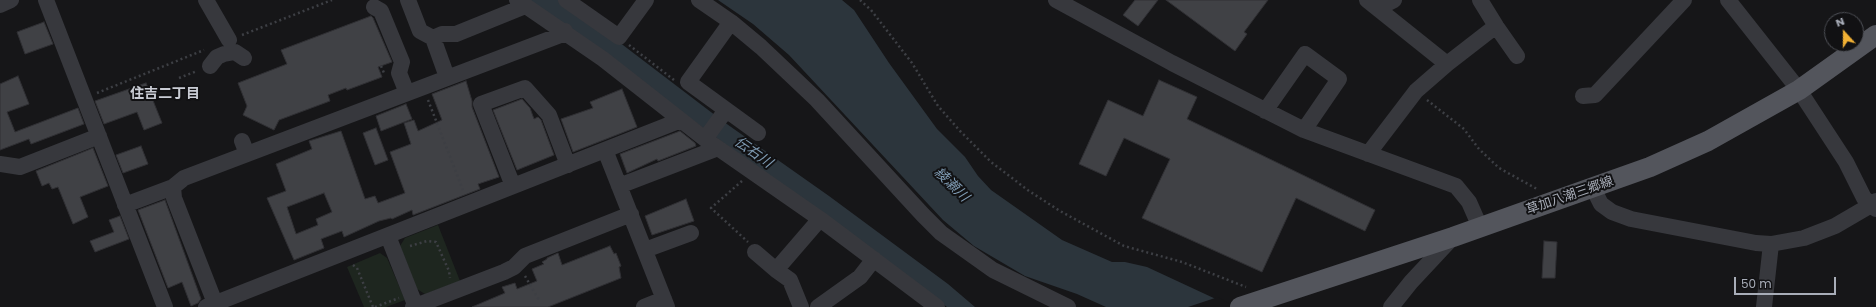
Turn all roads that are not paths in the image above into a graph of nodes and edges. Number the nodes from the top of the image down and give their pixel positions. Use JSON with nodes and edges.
{"nodes":[{"id":1,"x":11,"y":0,"type":"edge"},
{"id":2,"x":46,"y":0,"type":"edge"},
{"id":3,"x":206,"y":0,"type":"edge"},
{"id":4,"x":408,"y":0,"type":"edge"},
{"id":5,"x":566,"y":0,"type":"edge"},
{"id":6,"x":646,"y":0,"type":"edge"},
{"id":7,"x":699,"y":0,"type":"edge"},
{"id":8,"x":1056,"y":0,"type":"edge"},
{"id":9,"x":1394,"y":0,"type":"edge"},
{"id":10,"x":1480,"y":0,"type":"edge"},
{"id":11,"x":1684,"y":0,"type":"edge"},
{"id":12,"x":1728,"y":0,"type":"edge"},
{"id":13,"x":521,"y":3,"type":"edge"},
{"id":14,"x":1373,"y":4,"type":"edge"},
{"id":15,"x":0,"y":5,"type":"edge"},
{"id":16,"x":374,"y":8,"type":"dead end"},
{"id":17,"x":731,"y":22,"type":"junction"},
{"id":18,"x":1496,"y":26,"type":"junction"},
{"id":19,"x":565,"y":31,"type":"junction"},
{"id":20,"x":1876,"y":35,"type":"edge"},
{"id":21,"x":433,"y":38,"type":"junction"},
{"id":22,"x":229,"y":40,"type":"dead end"},
{"id":23,"x":1517,"y":56,"type":"dead end"},
{"id":24,"x":244,"y":58,"type":"dead end"},
{"id":25,"x":1447,"y":64,"type":"junction"},
{"id":26,"x":210,"y":66,"type":"road end"},
{"id":27,"x":447,"y":77,"type":"junction"},
{"id":28,"x":1799,"y":90,"type":"junction"},
{"id":29,"x":407,"y":93,"type":"junction"},
{"id":30,"x":1583,"y":96,"type":"dead end"},
{"id":31,"x":1265,"y":111,"type":"junction"},
{"id":32,"x":724,"y":113,"type":"junction"},
{"id":33,"x":680,"y":120,"type":"junction"},
{"id":34,"x":1304,"y":130,"type":"junction"},
{"id":35,"x":758,"y":133,"type":"dead end"},
{"id":36,"x":99,"y":136,"type":"junction"},
{"id":37,"x":710,"y":141,"type":"junction"},
{"id":38,"x":605,"y":150,"type":"junction"},
{"id":39,"x":1368,"y":154,"type":"junction"},
{"id":40,"x":0,"y":164,"type":"edge"},
{"id":41,"x":568,"y":165,"type":"junction"},
{"id":42,"x":513,"y":186,"type":"junction"},
{"id":43,"x":619,"y":186,"type":"junction"},
{"id":44,"x":173,"y":187,"type":"junction"},
{"id":45,"x":1593,"y":188,"type":"junction"},
{"id":46,"x":125,"y":205,"type":"junction"},
{"id":47,"x":1874,"y":205,"type":"edge"},
{"id":48,"x":631,"y":214,"type":"junction"},
{"id":49,"x":820,"y":219,"type":"junction"},
{"id":50,"x":1480,"y":227,"type":"junction"},
{"id":51,"x":691,"y":233,"type":"dead end"},
{"id":52,"x":388,"y":236,"type":"junction"},
{"id":53,"x":1453,"y":237,"type":"junction"},
{"id":54,"x":1771,"y":244,"type":"junction"},
{"id":55,"x":645,"y":250,"type":"junction"},
{"id":56,"x":755,"y":252,"type":"road end"},
{"id":57,"x":874,"y":259,"type":"junction"},
{"id":58,"x":776,"y":270,"type":"junction"},
{"id":59,"x":666,"y":303,"type":"edge"},
{"id":60,"x":1252,"y":303,"type":"edge"},
{"id":61,"x":412,"y":304,"type":"edge"},
{"id":62,"x":211,"y":305,"type":"edge"},
{"id":63,"x":165,"y":307,"type":"edge"},
{"id":64,"x":644,"y":307,"type":"edge"},
{"id":65,"x":801,"y":307,"type":"edge"},
{"id":66,"x":818,"y":307,"type":"edge"},
{"id":67,"x":937,"y":307,"type":"edge"},
{"id":68,"x":1068,"y":307,"type":"edge"},
{"id":69,"x":1391,"y":307,"type":"edge"},
{"id":70,"x":1764,"y":307,"type":"edge"}],
"edges":[{"from":1,"to":15,"type":"street"},
{"from":2,"to":36,"type":"street"},
{"from":3,"to":22,"type":"street"},
{"from":4,"to":21,"type":"street"},
{"from":5,"to":6,"type":"street"},
{"from":7,"to":17,"type":"street"},
{"from":8,"to":31,"type":"street"},
{"from":9,"to":14,"type":"street"},
{"from":10,"to":18,"type":"street"},
{"from":11,"to":30,"type":"street"},
{"from":12,"to":28,"type":"street"},
{"from":13,"to":19,"type":"street"},
{"from":13,"to":21,"type":"street"},
{"from":14,"to":25,"type":"street"},
{"from":16,"to":29,"type":"street"},
{"from":17,"to":32,"type":"street"},
{"from":17,"to":68,"type":"street"},
{"from":18,"to":23,"type":"street"},
{"from":18,"to":25,"type":"street"},
{"from":19,"to":27,"type":"street"},
{"from":19,"to":33,"type":"street"},
{"from":20,"to":28,"type":"main road","name":"草加八潮三郷線"},
{"from":21,"to":27,"type":"street"},
{"from":24,"to":26,"type":"street"},
{"from":25,"to":39,"type":"street"},
{"from":27,"to":29,"type":"street"},
{"from":28,"to":45,"type":"main road","name":"草加八潮三郷線"},
{"from":28,"to":47,"type":"street"},
{"from":29,"to":44,"type":"street"},
{"from":31,"to":34,"type":"street"},
{"from":31,"to":34,"type":"street"},
{"from":32,"to":35,"type":"street"},
{"from":32,"to":37,"type":"street"},
{"from":33,"to":37,"type":"street"},
{"from":33,"to":38,"type":"street"},
{"from":34,"to":39,"type":"street"},
{"from":36,"to":40,"type":"street"},
{"from":36,"to":46,"type":"street"},
{"from":37,"to":43,"type":"street"},
{"from":37,"to":49,"type":"street"},
{"from":38,"to":41,"type":"street"},
{"from":38,"to":43,"type":"street"},
{"from":39,"to":50,"type":"street"},
{"from":41,"to":42,"type":"street"},
{"from":41,"to":42,"type":"street"},
{"from":42,"to":52,"type":"street"},
{"from":43,"to":48,"type":"street"},
{"from":44,"to":46,"type":"street"},
{"from":44,"to":62,"type":"street"},
{"from":45,"to":50,"type":"main road","name":"草加八潮三郷線"},
{"from":45,"to":54,"type":"street"},
{"from":46,"to":63,"type":"street"},
{"from":47,"to":54,"type":"street"},
{"from":48,"to":55,"type":"street"},
{"from":48,"to":61,"type":"street"},
{"from":49,"to":57,"type":"street"},
{"from":49,"to":58,"type":"street"},
{"from":50,"to":53,"type":"main road","name":"草加八潮三郷線"},
{"from":51,"to":55,"type":"street"},
{"from":52,"to":61,"type":"street"},
{"from":52,"to":62,"type":"street"},
{"from":53,"to":60,"type":"main road","name":"草加八潮三郷線"},
{"from":53,"to":69,"type":"street"},
{"from":54,"to":70,"type":"street"},
{"from":55,"to":59,"type":"street"},
{"from":56,"to":58,"type":"street"},
{"from":57,"to":66,"type":"street"},
{"from":57,"to":67,"type":"street"},
{"from":58,"to":65,"type":"street"},
{"from":59,"to":64,"type":"street"}]}
